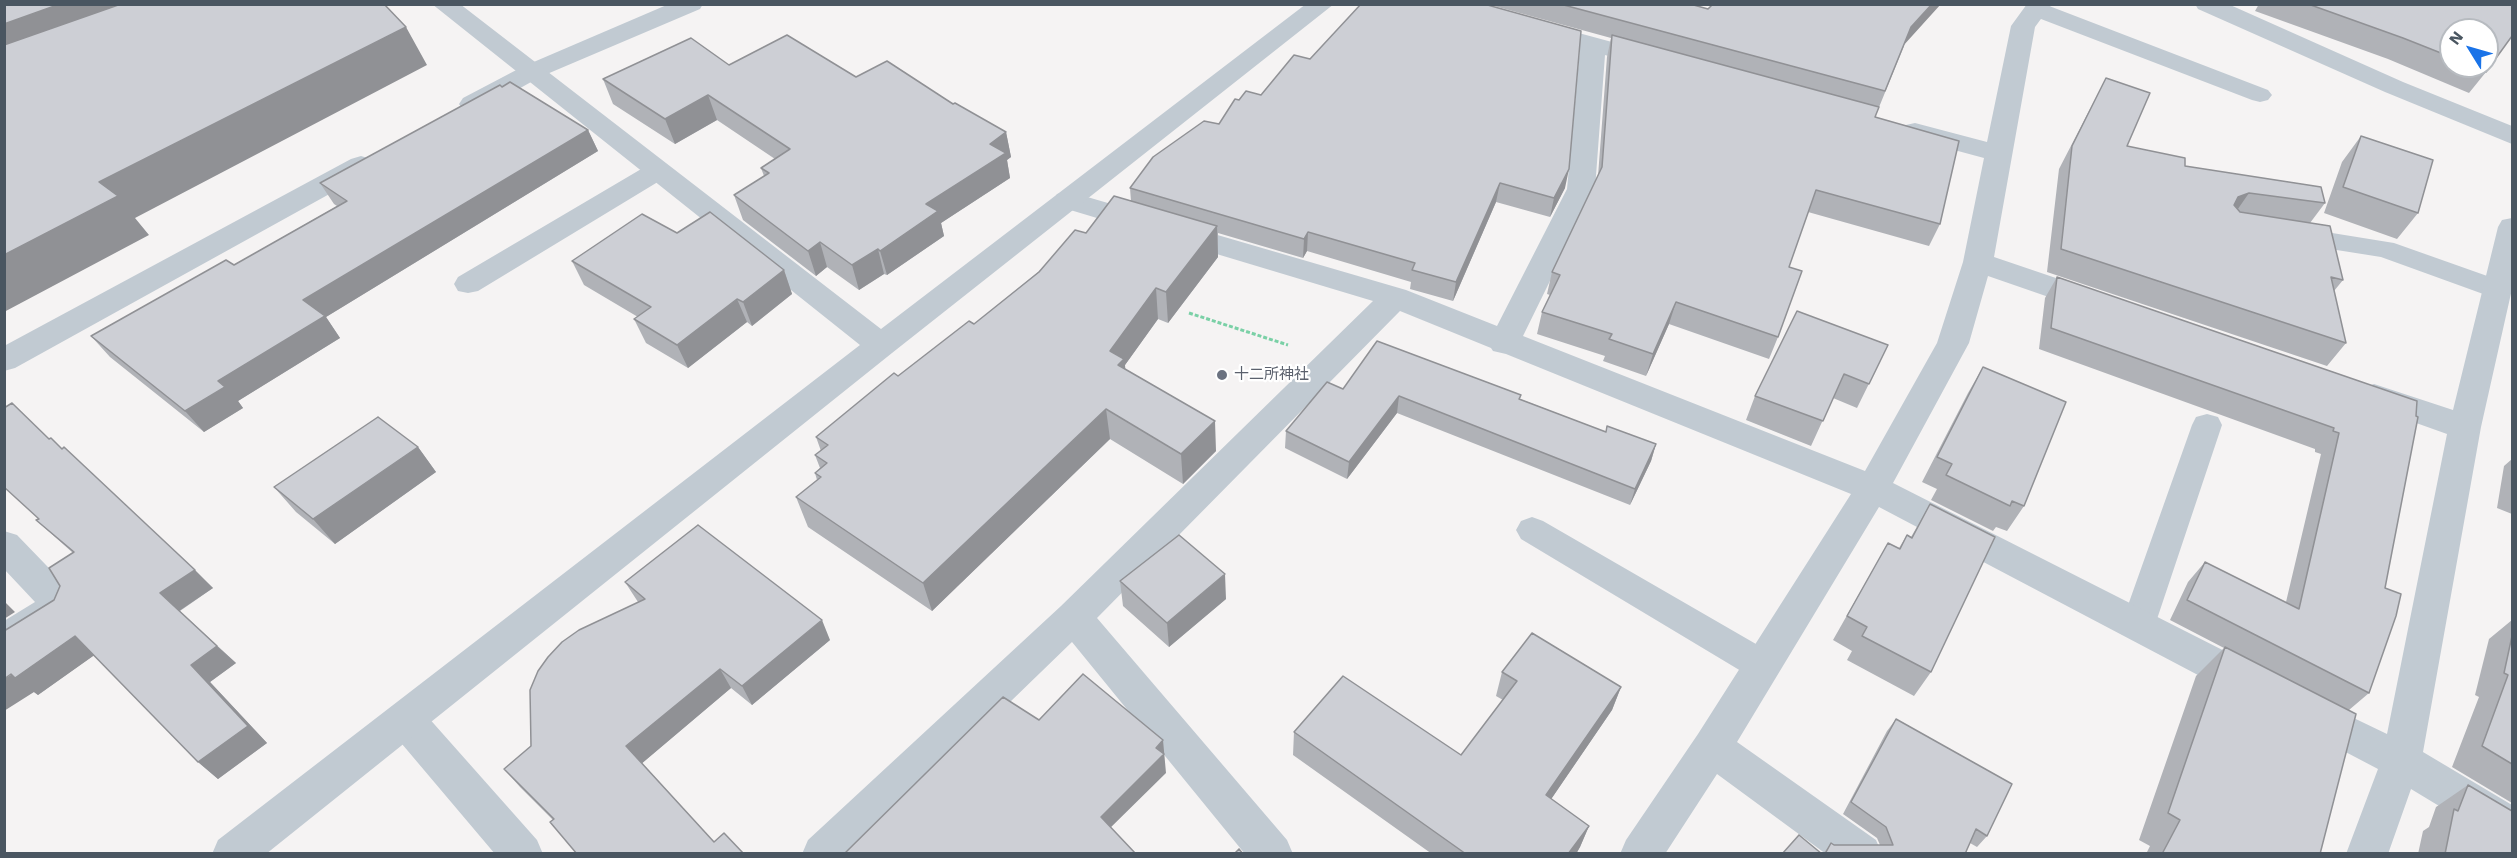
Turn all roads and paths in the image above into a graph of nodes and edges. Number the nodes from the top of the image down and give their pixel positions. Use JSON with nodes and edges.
{"nodes":[{"id":1,"x":444,"y":4,"type":"edge"},
{"id":2,"x":691,"y":4,"type":"edge"},
{"id":3,"x":1322,"y":4,"type":"edge"},
{"id":4,"x":2207,"y":4,"type":"edge"},
{"id":5,"x":2038,"y":7,"type":"edge"},
{"id":6,"x":1515,"y":23,"type":"edge"},
{"id":7,"x":1593,"y":44,"type":"junction"},
{"id":8,"x":1674,"y":66,"type":"edge"},
{"id":9,"x":531,"y":72,"type":"junction"},
{"id":10,"x":2260,"y":95,"type":"dead end"},
{"id":11,"x":448,"y":117,"type":"edge"},
{"id":12,"x":1893,"y":125,"type":"edge"},
{"id":13,"x":2512,"y":136,"type":"edge"},
{"id":14,"x":386,"y":151,"type":"edge"},
{"id":15,"x":1997,"y":153,"type":"junction"},
{"id":16,"x":657,"y":171,"type":"junction"},
{"id":17,"x":1067,"y":200,"type":"junction"},
{"id":18,"x":2512,"y":227,"type":"edge"},
{"id":19,"x":2268,"y":232,"type":"edge"},
{"id":20,"x":1978,"y":262,"type":"junction"},
{"id":21,"x":468,"y":284,"type":"dead end"},
{"id":22,"x":2497,"y":290,"type":"junction"},
{"id":23,"x":1395,"y":297,"type":"junction"},
{"id":24,"x":2114,"y":308,"type":"edge"},
{"id":25,"x":1189,"y":313,"type":"dead end"},
{"id":26,"x":1504,"y":343,"type":"junction"},
{"id":27,"x":881,"y":345,"type":"junction"},
{"id":28,"x":1333,"y":359,"type":"junction"},
{"id":29,"x":4,"y":360,"type":"edge"},
{"id":30,"x":2352,"y":388,"type":"edge"},
{"id":31,"x":2207,"y":425,"type":"dead end"},
{"id":32,"x":2465,"y":427,"type":"junction"},
{"id":33,"x":1873,"y":488,"type":"junction"},
{"id":34,"x":1532,"y":530,"type":"dead end"},
{"id":35,"x":4,"y":545,"type":"edge"},
{"id":36,"x":1074,"y":617,"type":"junction"},
{"id":37,"x":2138,"y":625,"type":"junction"},
{"id":38,"x":4,"y":641,"type":"edge"},
{"id":39,"x":1763,"y":666,"type":"junction"},
{"id":40,"x":405,"y":719,"type":"junction"},
{"id":41,"x":1712,"y":747,"type":"junction"},
{"id":42,"x":2401,"y":761,"type":"junction"},
{"id":43,"x":2512,"y":827,"type":"edge"},
{"id":44,"x":233,"y":854,"type":"edge"},
{"id":45,"x":522,"y":854,"type":"edge"},
{"id":46,"x":823,"y":854,"type":"edge"},
{"id":47,"x":1272,"y":854,"type":"edge"},
{"id":48,"x":1641,"y":854,"type":"edge"},
{"id":49,"x":1861,"y":854,"type":"edge"},
{"id":50,"x":2367,"y":854,"type":"edge"}],
"edges":[{"from":1,"to":9,"type":"street"},
{"from":2,"to":9,"type":"street"},
{"from":3,"to":17,"type":"street"},
{"from":4,"to":13,"type":"street"},
{"from":5,"to":10,"type":"lane"},
{"from":5,"to":15,"type":"street"},
{"from":6,"to":7,"type":"street"},
{"from":7,"to":8,"type":"street"},
{"from":7,"to":26,"type":"street"},
{"from":9,"to":11,"type":"street"},
{"from":9,"to":16,"type":"street"},
{"from":12,"to":15,"type":"street"},
{"from":14,"to":29,"type":"street"},
{"from":15,"to":20,"type":"street"},
{"from":16,"to":21,"type":"lane"},
{"from":16,"to":27,"type":"street"},
{"from":17,"to":23,"type":"street"},
{"from":17,"to":27,"type":"street"},
{"from":18,"to":22,"type":"street"},
{"from":19,"to":22,"type":"lane"},
{"from":20,"to":24,"type":"street"},
{"from":20,"to":33,"type":"street"},
{"from":22,"to":32,"type":"street"},
{"from":23,"to":26,"type":"street"},
{"from":23,"to":28,"type":"street"},
{"from":25,"to":28,"type":"path"},
{"from":26,"to":33,"type":"street"},
{"from":27,"to":40,"type":"street"},
{"from":28,"to":36,"type":"street"},
{"from":30,"to":32,"type":"street"},
{"from":31,"to":37,"type":"lane"},
{"from":32,"to":42,"type":"street"},
{"from":33,"to":37,"type":"street"},
{"from":33,"to":39,"type":"street"},
{"from":34,"to":39,"type":"lane"},
{"from":35,"to":38,"type":"street"},
{"from":36,"to":46,"type":"street"},
{"from":36,"to":47,"type":"street"},
{"from":37,"to":42,"type":"street"},
{"from":39,"to":41,"type":"street"},
{"from":40,"to":44,"type":"street"},
{"from":40,"to":45,"type":"street"},
{"from":41,"to":48,"type":"street"},
{"from":41,"to":49,"type":"street"},
{"from":42,"to":43,"type":"street"},
{"from":42,"to":50,"type":"street"}]}
